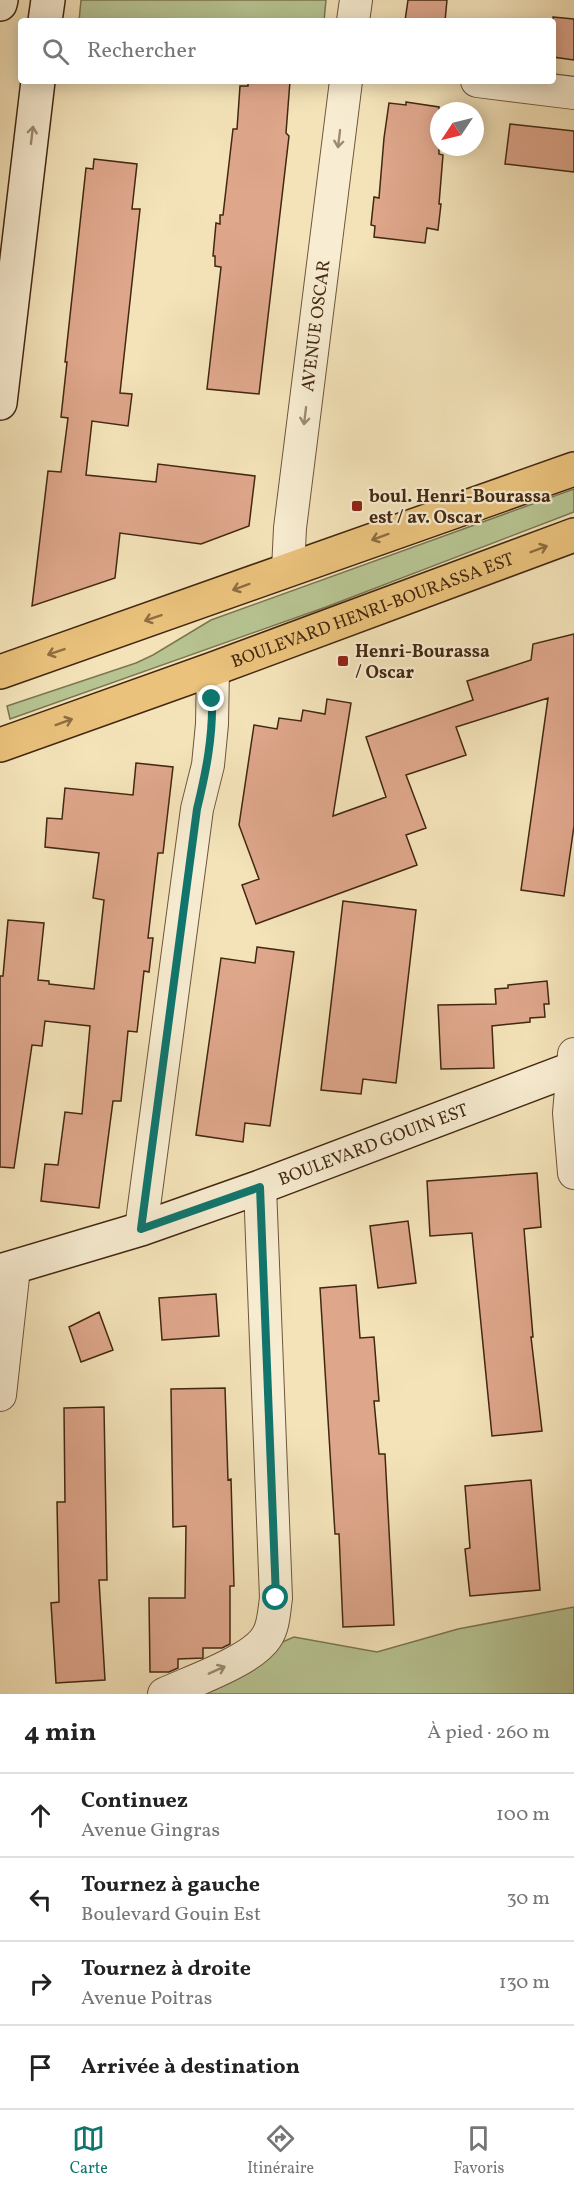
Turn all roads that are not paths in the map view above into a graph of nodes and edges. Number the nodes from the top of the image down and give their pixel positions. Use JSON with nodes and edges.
{"nodes":[{"id":1,"x":48,"y":0,"type":"edge"},
{"id":2,"x":356,"y":0,"type":"edge"},
{"id":3,"x":45,"y":18,"type":"edge"},
{"id":4,"x":353,"y":18,"type":"edge"},
{"id":5,"x":37,"y":84,"type":"edge"},
{"id":6,"x":346,"y":84,"type":"edge"},
{"id":7,"x":501,"y":84,"type":"edge"},
{"id":8,"x":574,"y":93,"type":"edge"},
{"id":9,"x":10,"y":231,"type":"edge"},
{"id":10,"x":0,"y":403,"type":"edge"},
{"id":11,"x":574,"y":469,"type":"edge"},
{"id":12,"x":574,"y":535,"type":"edge"},
{"id":13,"x":288,"y":570,"type":"junction"},
{"id":14,"x":213,"y":669,"type":"junction"},
{"id":15,"x":0,"y":672,"type":"edge"},
{"id":16,"x":0,"y":745,"type":"edge"},
{"id":17,"x":573,"y":1064,"type":"edge"},
{"id":18,"x":574,"y":1173,"type":"edge"},
{"id":19,"x":260,"y":1187,"type":"junction"},
{"id":20,"x":141,"y":1229,"type":"junction"},
{"id":21,"x":7,"y":1269,"type":"edge"},
{"id":22,"x":0,"y":1395,"type":"edge"},
{"id":23,"x":164,"y":1694,"type":"edge"}],
"edges":[{"from":1,"to":3,"type":"street"},
{"from":2,"to":4,"type":"street"},
{"from":9,"to":5,"type":"street","one_way":true},
{"from":6,"to":13,"type":"street","name":"AVENUE OSCAR","one_way":true},
{"from":7,"to":8,"type":"street"},
{"from":9,"to":10,"type":"street"},
{"from":11,"to":13,"type":"main road","one_way":true},
{"from":14,"to":12,"type":"main road","name":"BOULEVARD HENRI-BOURASSA EST","one_way":true},
{"from":13,"to":15,"type":"main road","one_way":true},
{"from":16,"to":14,"type":"main road","name":"BOULEVARD HENRI-BOURASSA EST","one_way":true},
{"from":14,"to":20,"type":"street"},
{"from":17,"to":18,"type":"street"},
{"from":17,"to":19,"type":"street","name":"BOULEVARD GOUIN EST"},
{"from":19,"to":20,"type":"street","name":"BOULEVARD GOUIN EST"},
{"from":23,"to":19,"type":"street","one_way":true},
{"from":20,"to":21,"type":"street","name":"BOULEVARD GOUIN EST"},
{"from":21,"to":22,"type":"street"}]}
